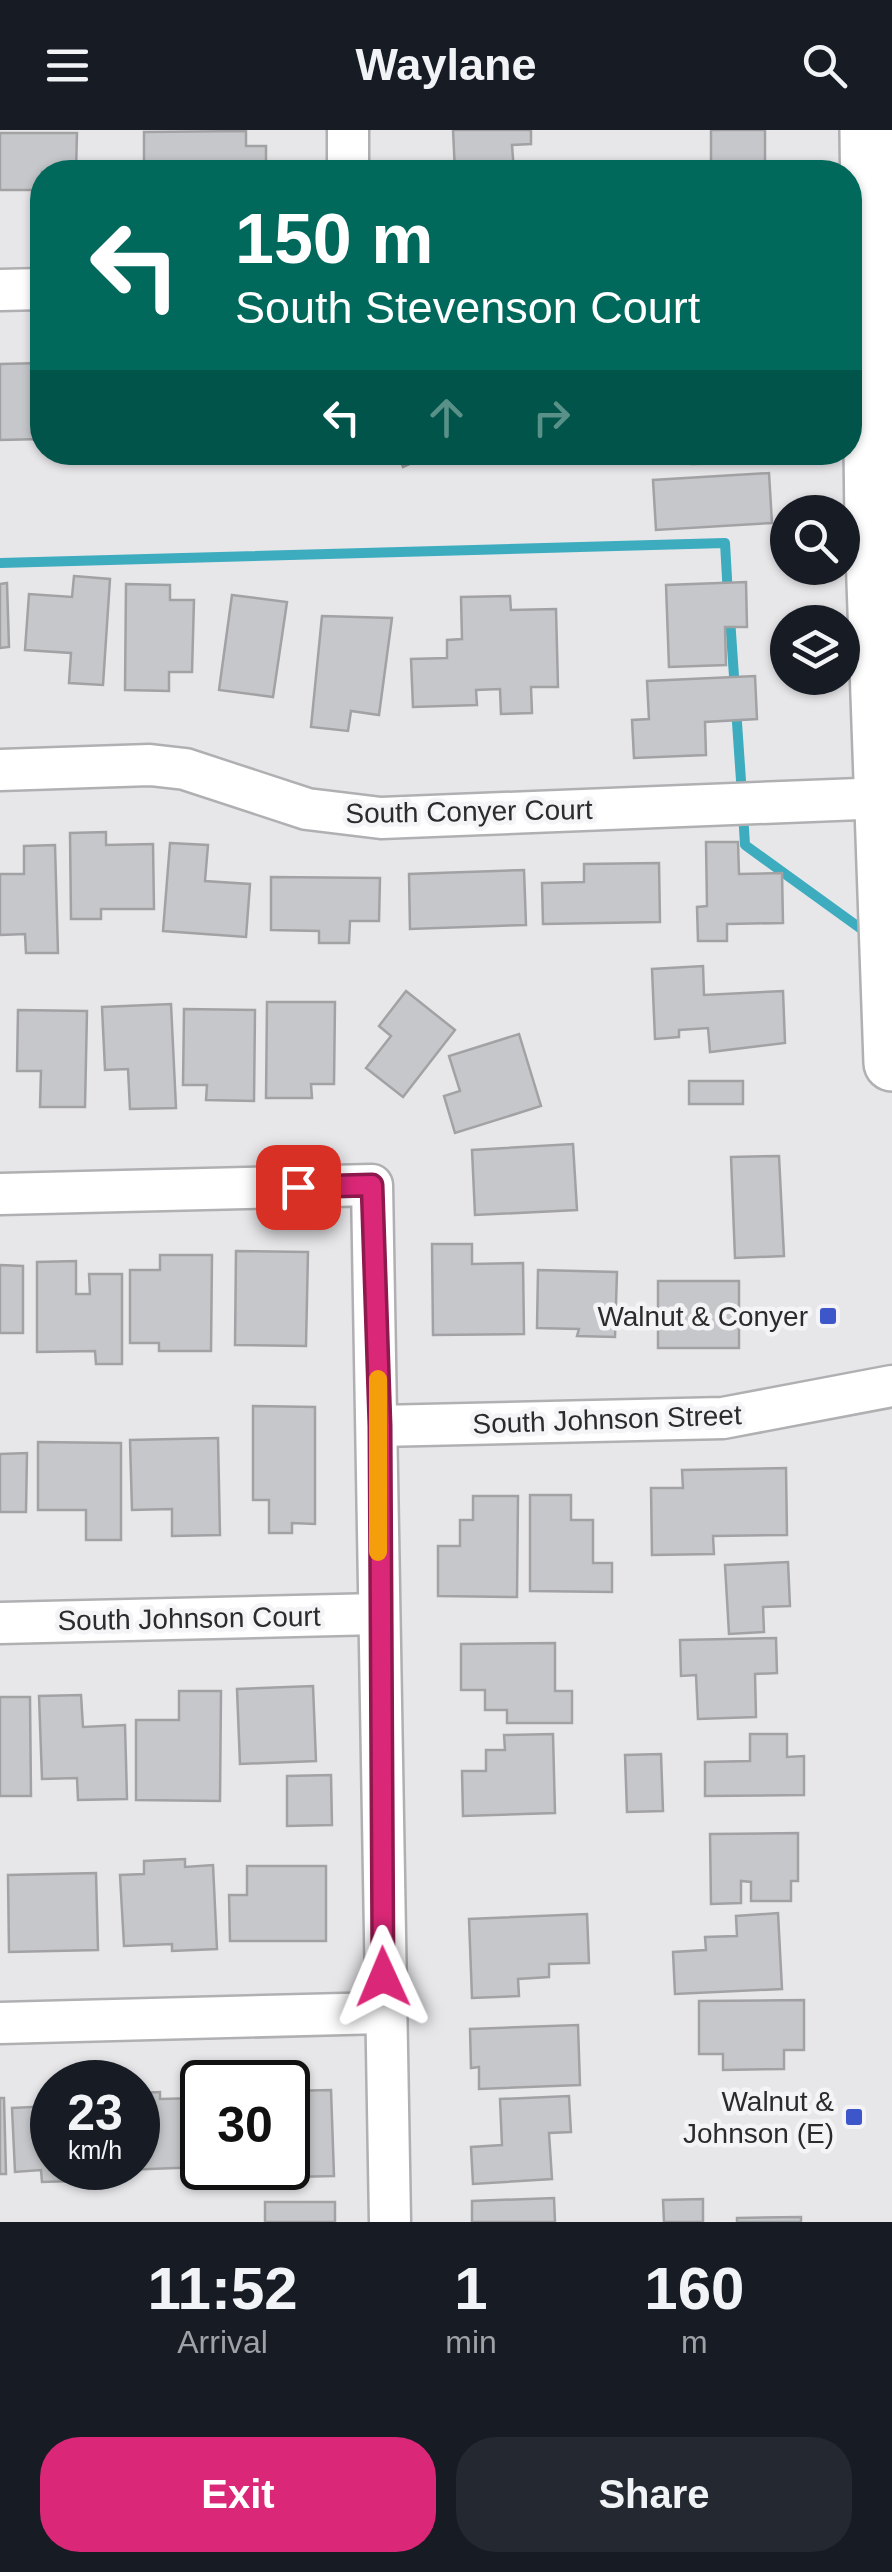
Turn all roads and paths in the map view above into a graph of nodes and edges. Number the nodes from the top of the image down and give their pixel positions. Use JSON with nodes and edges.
{"nodes":[{"id":1,"x":348,"y":130,"type":"edge"},
{"id":2,"x":868,"y":130,"type":"edge"},
{"id":3,"x":348,"y":160,"type":"edge"},
{"id":4,"x":30,"y":289,"type":"edge"},
{"id":5,"x":0,"y":290,"type":"edge"},
{"id":6,"x":0,"y":770,"type":"edge"},
{"id":7,"x":885,"y":798,"type":"junction"},
{"id":8,"x":892,"y":1062,"type":"edge"},
{"id":9,"x":0,"y":1194,"type":"edge"},
{"id":10,"x":892,"y":1386,"type":"edge"},
{"id":11,"x":380,"y":1426,"type":"junction"},
{"id":12,"x":378,"y":1614,"type":"junction"},
{"id":13,"x":0,"y":1622,"type":"edge"},
{"id":14,"x":384,"y":2013,"type":"junction"},
{"id":15,"x":0,"y":2023,"type":"edge"},
{"id":16,"x":390,"y":2222,"type":"edge"}],
"edges":[{"from":1,"to":3,"type":"street"},
{"from":2,"to":7,"type":"main road"},
{"from":4,"to":5,"type":"street"},
{"from":6,"to":7,"type":"street","name":"South Conyer Court"},
{"from":7,"to":8,"type":"main road"},
{"from":9,"to":11,"type":"street"},
{"from":10,"to":11,"type":"street","name":"South Johnson Street"},
{"from":11,"to":12,"type":"street"},
{"from":12,"to":13,"type":"street","name":"South Johnson Court"},
{"from":12,"to":14,"type":"street"},
{"from":14,"to":15,"type":"street"},
{"from":14,"to":16,"type":"street"}]}
